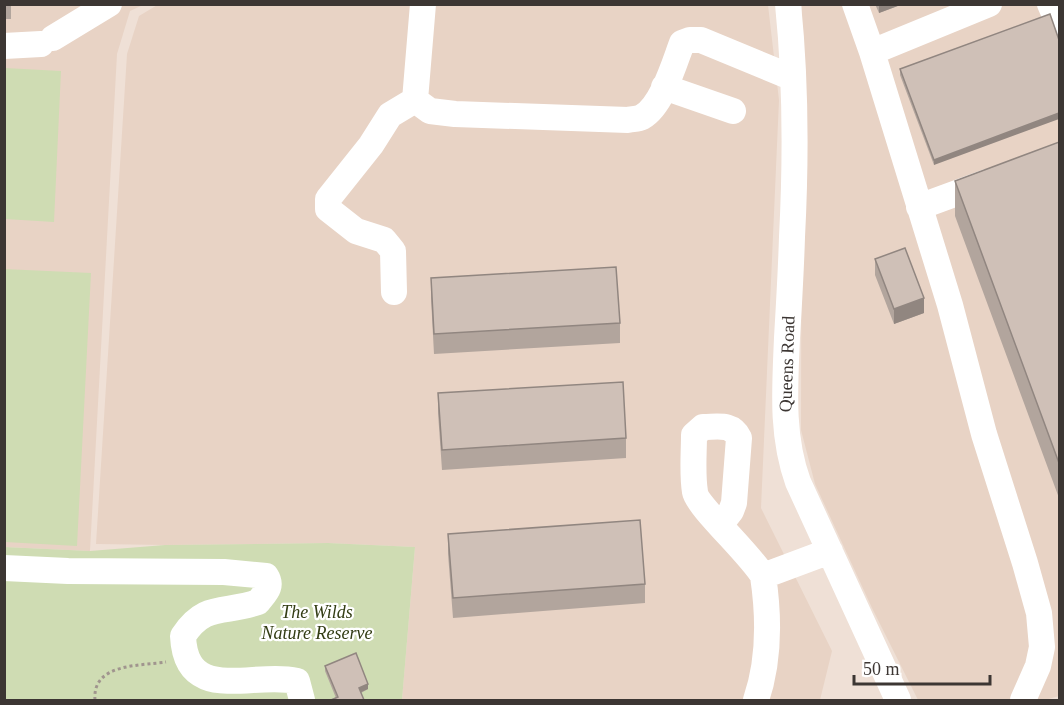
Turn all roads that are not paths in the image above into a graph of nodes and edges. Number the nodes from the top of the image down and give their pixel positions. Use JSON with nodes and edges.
{"nodes":[{"id":1,"x":109,"y":4,"type":"edge"},
{"id":2,"x":423,"y":4,"type":"edge"},
{"id":3,"x":788,"y":4,"type":"edge"},
{"id":4,"x":855,"y":4,"type":"edge"},
{"id":5,"x":989,"y":4,"type":"edge"},
{"id":6,"x":1050,"y":4,"type":"edge"},
{"id":7,"x":1059,"y":27,"type":"edge"},
{"id":8,"x":4,"y":46,"type":"edge"},
{"id":9,"x":872,"y":52,"type":"junction"},
{"id":10,"x":793,"y":78,"type":"junction"},
{"id":11,"x":664,"y":87,"type":"junction"},
{"id":12,"x":415,"y":100,"type":"junction"},
{"id":13,"x":733,"y":111,"type":"dead end"},
{"id":14,"x":1006,"y":175,"type":"edge"},
{"id":15,"x":919,"y":207,"type":"junction"},
{"id":16,"x":394,"y":292,"type":"dead end"},
{"id":17,"x":720,"y":525,"type":"dead end"},
{"id":18,"x":830,"y":551,"type":"junction"},
{"id":19,"x":4,"y":568,"type":"edge"},
{"id":20,"x":762,"y":576,"type":"junction"},
{"id":21,"x":302,"y":700,"type":"edge"},
{"id":22,"x":756,"y":700,"type":"edge"},
{"id":23,"x":898,"y":700,"type":"edge"},
{"id":24,"x":1023,"y":700,"type":"edge"}],
"edges":[{"from":1,"to":8,"type":"street"},
{"from":2,"to":12,"type":"street"},
{"from":3,"to":10,"type":"street","name":"Queens Road"},
{"from":4,"to":9,"type":"street"},
{"from":5,"to":9,"type":"street"},
{"from":6,"to":7,"type":"street"},
{"from":9,"to":15,"type":"street"},
{"from":10,"to":11,"type":"street"},
{"from":10,"to":18,"type":"street","name":"Queens Road"},
{"from":11,"to":12,"type":"street"},
{"from":11,"to":13,"type":"street"},
{"from":12,"to":16,"type":"street"},
{"from":14,"to":15,"type":"street"},
{"from":15,"to":24,"type":"street"},
{"from":17,"to":20,"type":"street"},
{"from":18,"to":20,"type":"street"},
{"from":18,"to":23,"type":"street","name":"Queens Road"},
{"from":19,"to":21,"type":"street"},
{"from":20,"to":22,"type":"street"}]}
